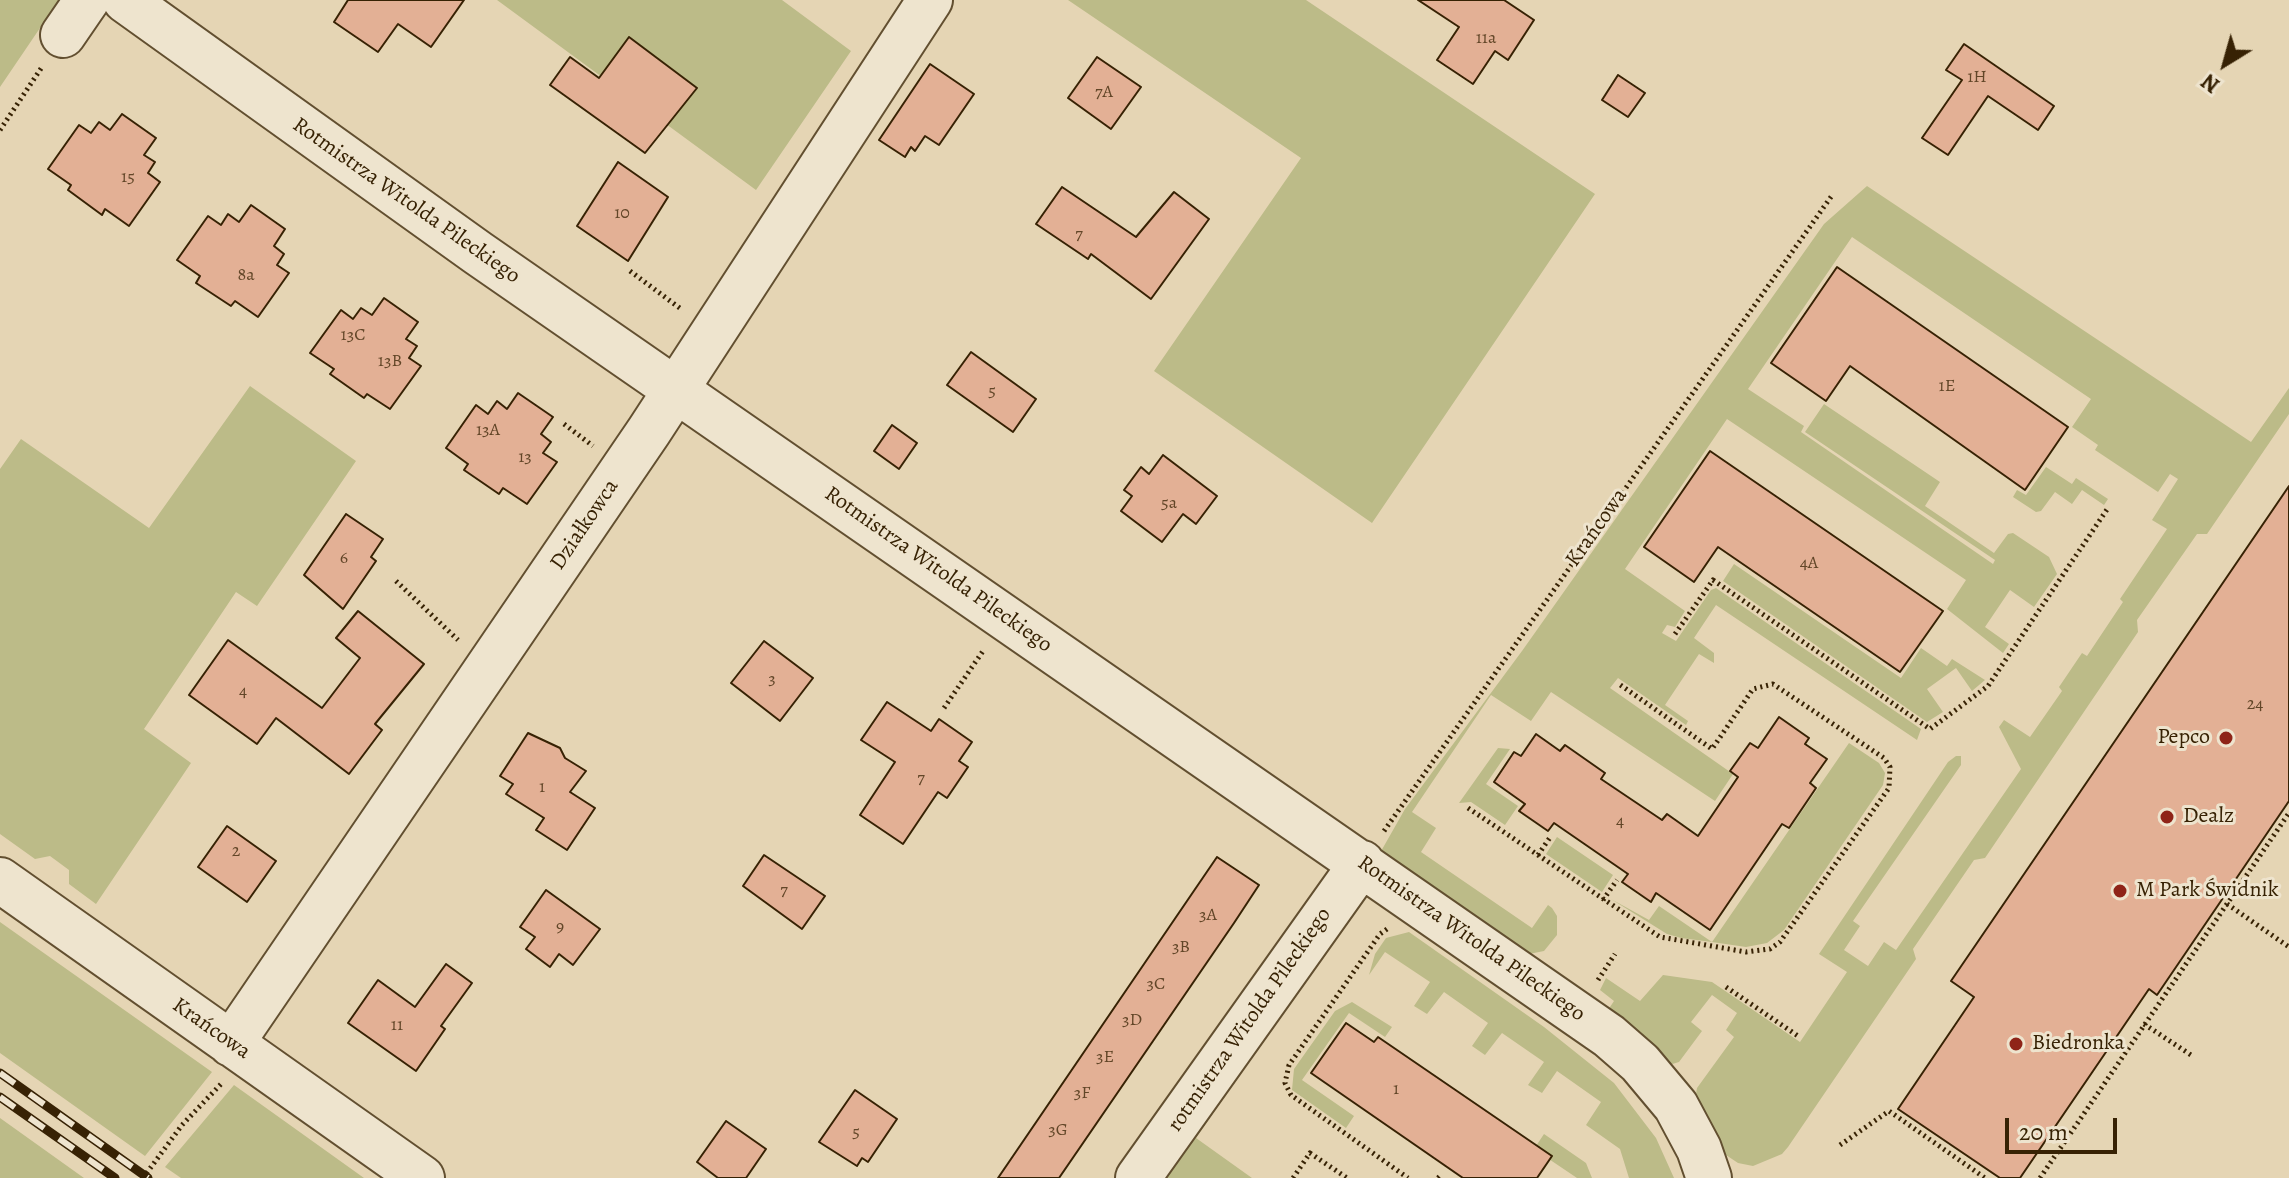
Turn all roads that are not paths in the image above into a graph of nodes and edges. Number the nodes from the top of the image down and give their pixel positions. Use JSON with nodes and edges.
{"nodes":[{"id":1,"x":125,"y":0,"type":"edge"},
{"id":2,"x":930,"y":0,"type":"edge"},
{"id":3,"x":676,"y":389,"type":"junction"},
{"id":4,"x":1362,"y":863,"type":"junction"},
{"id":5,"x":0,"y":880,"type":"edge"},
{"id":6,"x":228,"y":1062,"type":"junction"},
{"id":7,"x":422,"y":1178,"type":"edge"},
{"id":8,"x":1138,"y":1178,"type":"edge"},
{"id":9,"x":1709,"y":1178,"type":"edge"}],
"edges":[{"from":1,"to":3,"type":"street","name":"Rotmistrza Witolda Pileckiego"},
{"from":2,"to":3,"type":"street","name":"Działkowca"},
{"from":3,"to":4,"type":"street","name":"Rotmistrza Witolda Pileckiego"},
{"from":3,"to":6,"type":"street","name":"Działkowca"},
{"from":4,"to":8,"type":"street","name":"rotmistrza Witolda Pileckiego"},
{"from":4,"to":9,"type":"street","name":"Rotmistrza Witolda Pileckiego"},
{"from":5,"to":6,"type":"street","name":"Krańcowa"},
{"from":6,"to":7,"type":"street","name":"Krańcowa"}]}
